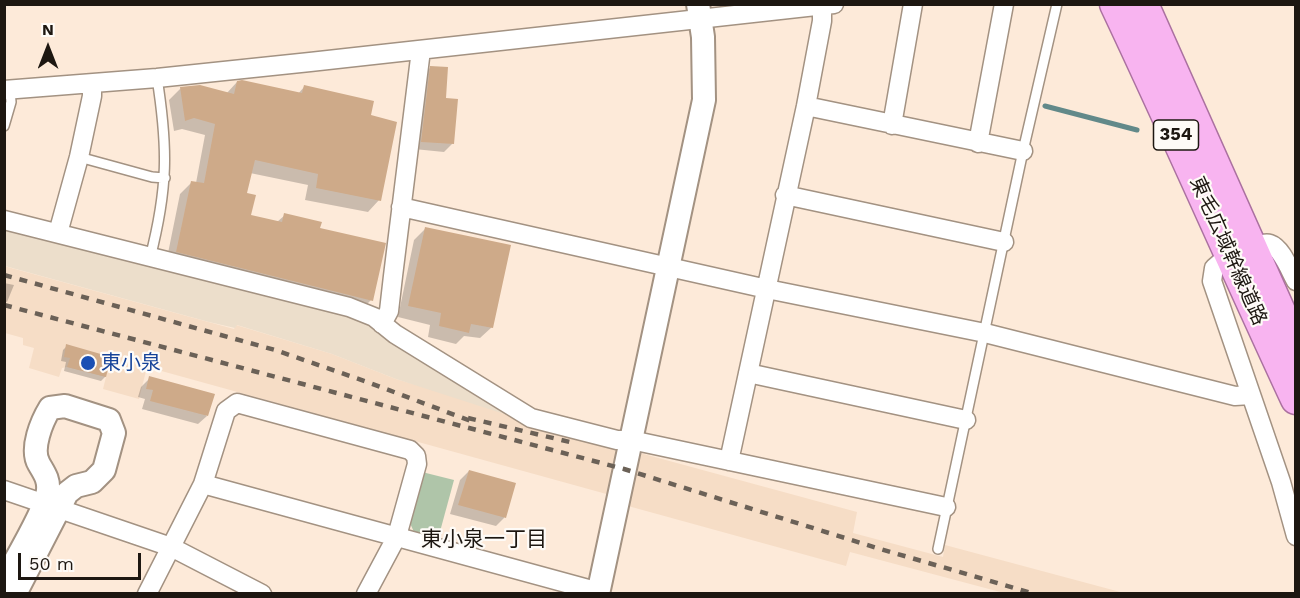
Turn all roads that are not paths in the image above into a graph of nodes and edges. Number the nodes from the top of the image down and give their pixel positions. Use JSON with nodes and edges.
{"nodes":[{"id":1,"x":913,"y":4,"type":"edge"},
{"id":2,"x":1004,"y":4,"type":"edge"},
{"id":3,"x":1057,"y":4,"type":"edge"},
{"id":4,"x":1115,"y":4,"type":"edge"},
{"id":5,"x":1143,"y":4,"type":"edge"},
{"id":6,"x":818,"y":6,"type":"edge"},
{"id":7,"x":700,"y":12,"type":"edge"},
{"id":8,"x":421,"y":50,"type":"junction"},
{"id":9,"x":157,"y":78,"type":"junction"},
{"id":10,"x":92,"y":84,"type":"junction"},
{"id":11,"x":7,"y":90,"type":"edge"},
{"id":12,"x":806,"y":106,"type":"junction"},
{"id":13,"x":892,"y":125,"type":"junction"},
{"id":14,"x":4,"y":126,"type":"edge"},
{"id":15,"x":978,"y":143,"type":"junction"},
{"id":16,"x":1023,"y":152,"type":"junction"},
{"id":17,"x":79,"y":158,"type":"junction"},
{"id":18,"x":165,"y":178,"type":"junction"},
{"id":19,"x":785,"y":195,"type":"junction"},
{"id":20,"x":401,"y":207,"type":"junction"},
{"id":21,"x":4,"y":220,"type":"edge"},
{"id":22,"x":58,"y":233,"type":"junction"},
{"id":23,"x":1004,"y":242,"type":"junction"},
{"id":24,"x":1239,"y":251,"type":"junction"},
{"id":25,"x":150,"y":258,"type":"junction"},
{"id":26,"x":668,"y":266,"type":"junction"},
{"id":27,"x":1296,"y":281,"type":"edge"},
{"id":28,"x":767,"y":289,"type":"junction"},
{"id":29,"x":382,"y":324,"type":"junction"},
{"id":30,"x":985,"y":333,"type":"junction"},
{"id":31,"x":1296,"y":347,"type":"edge"},
{"id":32,"x":748,"y":373,"type":"junction"},
{"id":33,"x":1251,"y":395,"type":"junction"},
{"id":34,"x":1296,"y":399,"type":"edge"},
{"id":35,"x":966,"y":420,"type":"junction"},
{"id":36,"x":631,"y":440,"type":"junction"},
{"id":37,"x":729,"y":461,"type":"junction"},
{"id":38,"x":203,"y":484,"type":"junction"},
{"id":39,"x":4,"y":490,"type":"edge"},
{"id":40,"x":51,"y":507,"type":"junction"},
{"id":41,"x":946,"y":507,"type":"junction"},
{"id":42,"x":397,"y":536,"type":"junction"},
{"id":43,"x":1296,"y":536,"type":"edge"},
{"id":44,"x":171,"y":547,"type":"junction"},
{"id":45,"x":938,"y":549,"type":"dead end"},
{"id":46,"x":4,"y":581,"type":"edge"},
{"id":47,"x":598,"y":593,"type":"edge"},
{"id":48,"x":15,"y":594,"type":"edge"},
{"id":49,"x":147,"y":594,"type":"edge"},
{"id":50,"x":262,"y":594,"type":"edge"},
{"id":51,"x":366,"y":594,"type":"edge"}],
"edges":[{"from":1,"to":13,"type":"street"},
{"from":2,"to":15,"type":"street"},
{"from":3,"to":16,"type":"lane"},
{"from":4,"to":24,"type":"highway","name":"東毛広域幹線道路","number":"354"},
{"from":5,"to":24,"type":"highway","name":"東毛広域幹線道路","number":"354"},
{"from":6,"to":7,"type":"street"},
{"from":6,"to":12,"type":"street"},
{"from":7,"to":8,"type":"street"},
{"from":7,"to":26,"type":"street"},
{"from":8,"to":9,"type":"street"},
{"from":8,"to":20,"type":"street"},
{"from":9,"to":10,"type":"street"},
{"from":9,"to":18,"type":"lane"},
{"from":10,"to":11,"type":"street"},
{"from":10,"to":17,"type":"street"},
{"from":11,"to":14,"type":"lane"},
{"from":12,"to":13,"type":"street"},
{"from":12,"to":19,"type":"street"},
{"from":13,"to":15,"type":"street"},
{"from":15,"to":16,"type":"street"},
{"from":16,"to":23,"type":"lane"},
{"from":17,"to":18,"type":"lane"},
{"from":17,"to":22,"type":"street"},
{"from":18,"to":25,"type":"lane"},
{"from":19,"to":23,"type":"street"},
{"from":19,"to":28,"type":"street"},
{"from":20,"to":26,"type":"street"},
{"from":20,"to":29,"type":"street"},
{"from":21,"to":22,"type":"street"},
{"from":22,"to":25,"type":"street"},
{"from":23,"to":30,"type":"lane"},
{"from":24,"to":27,"type":"street"},
{"from":24,"to":31,"type":"highway","name":"東毛広域幹線道路","number":"354"},
{"from":24,"to":33,"type":"street"},
{"from":24,"to":34,"type":"highway","name":"東毛広域幹線道路","number":"354"},
{"from":25,"to":29,"type":"street"},
{"from":26,"to":28,"type":"street"},
{"from":26,"to":36,"type":"street"},
{"from":28,"to":30,"type":"street"},
{"from":28,"to":32,"type":"street"},
{"from":29,"to":36,"type":"street"},
{"from":30,"to":33,"type":"street"},
{"from":30,"to":35,"type":"lane"},
{"from":32,"to":35,"type":"street"},
{"from":32,"to":37,"type":"street"},
{"from":33,"to":43,"type":"street"},
{"from":35,"to":41,"type":"lane"},
{"from":36,"to":37,"type":"street"},
{"from":36,"to":47,"type":"street"},
{"from":37,"to":41,"type":"street"},
{"from":38,"to":42,"type":"street"},
{"from":38,"to":42,"type":"street"},
{"from":38,"to":44,"type":"street"},
{"from":39,"to":40,"type":"street"},
{"from":40,"to":44,"type":"street"},
{"from":40,"to":46,"type":"street"},
{"from":40,"to":48,"type":"street"},
{"from":41,"to":45,"type":"lane"},
{"from":42,"to":47,"type":"street"},
{"from":42,"to":51,"type":"street"},
{"from":44,"to":49,"type":"street"},
{"from":44,"to":50,"type":"street"}]}
